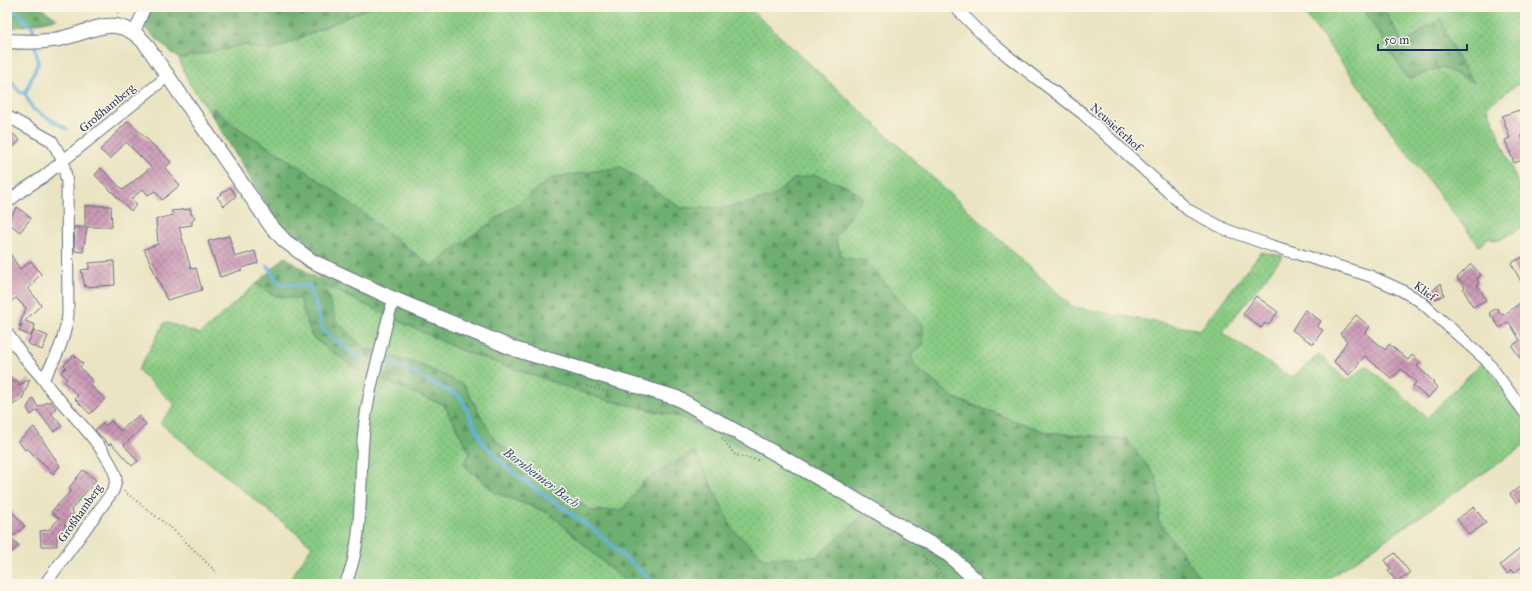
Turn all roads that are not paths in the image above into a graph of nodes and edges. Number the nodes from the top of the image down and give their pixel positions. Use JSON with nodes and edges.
{"nodes":[{"id":1,"x":145,"y":7,"type":"edge"},
{"id":2,"x":955,"y":7,"type":"edge"},
{"id":3,"x":134,"y":33,"type":"junction"},
{"id":4,"x":7,"y":40,"type":"edge"},
{"id":5,"x":169,"y":75,"type":"junction"},
{"id":6,"x":7,"y":116,"type":"edge"},
{"id":7,"x":63,"y":161,"type":"junction"},
{"id":8,"x":7,"y":203,"type":"edge"},
{"id":9,"x":1272,"y":246,"type":"joint"},
{"id":10,"x":394,"y":299,"type":"junction"},
{"id":11,"x":7,"y":333,"type":"edge"},
{"id":12,"x":43,"y":379,"type":"junction"},
{"id":13,"x":1525,"y":413,"type":"edge"},
{"id":14,"x":45,"y":584,"type":"edge"},
{"id":15,"x":345,"y":584,"type":"edge"},
{"id":16,"x":980,"y":584,"type":"edge"}],
"edges":[{"from":1,"to":3,"type":"street"},
{"from":2,"to":9,"type":"street","name":"Neusieferhof"},
{"from":3,"to":4,"type":"street"},
{"from":3,"to":5,"type":"street"},
{"from":5,"to":7,"type":"street","name":"Großhamberg"},
{"from":5,"to":10,"type":"street"},
{"from":6,"to":7,"type":"street"},
{"from":7,"to":8,"type":"street","name":"Großhamberg"},
{"from":7,"to":12,"type":"street"},
{"from":9,"to":13,"type":"street","name":"Klief"},
{"from":10,"to":15,"type":"street"},
{"from":10,"to":16,"type":"street"},
{"from":11,"to":12,"type":"street","name":"Großhamberg"},
{"from":12,"to":14,"type":"street","name":"Großhamberg"}]}
